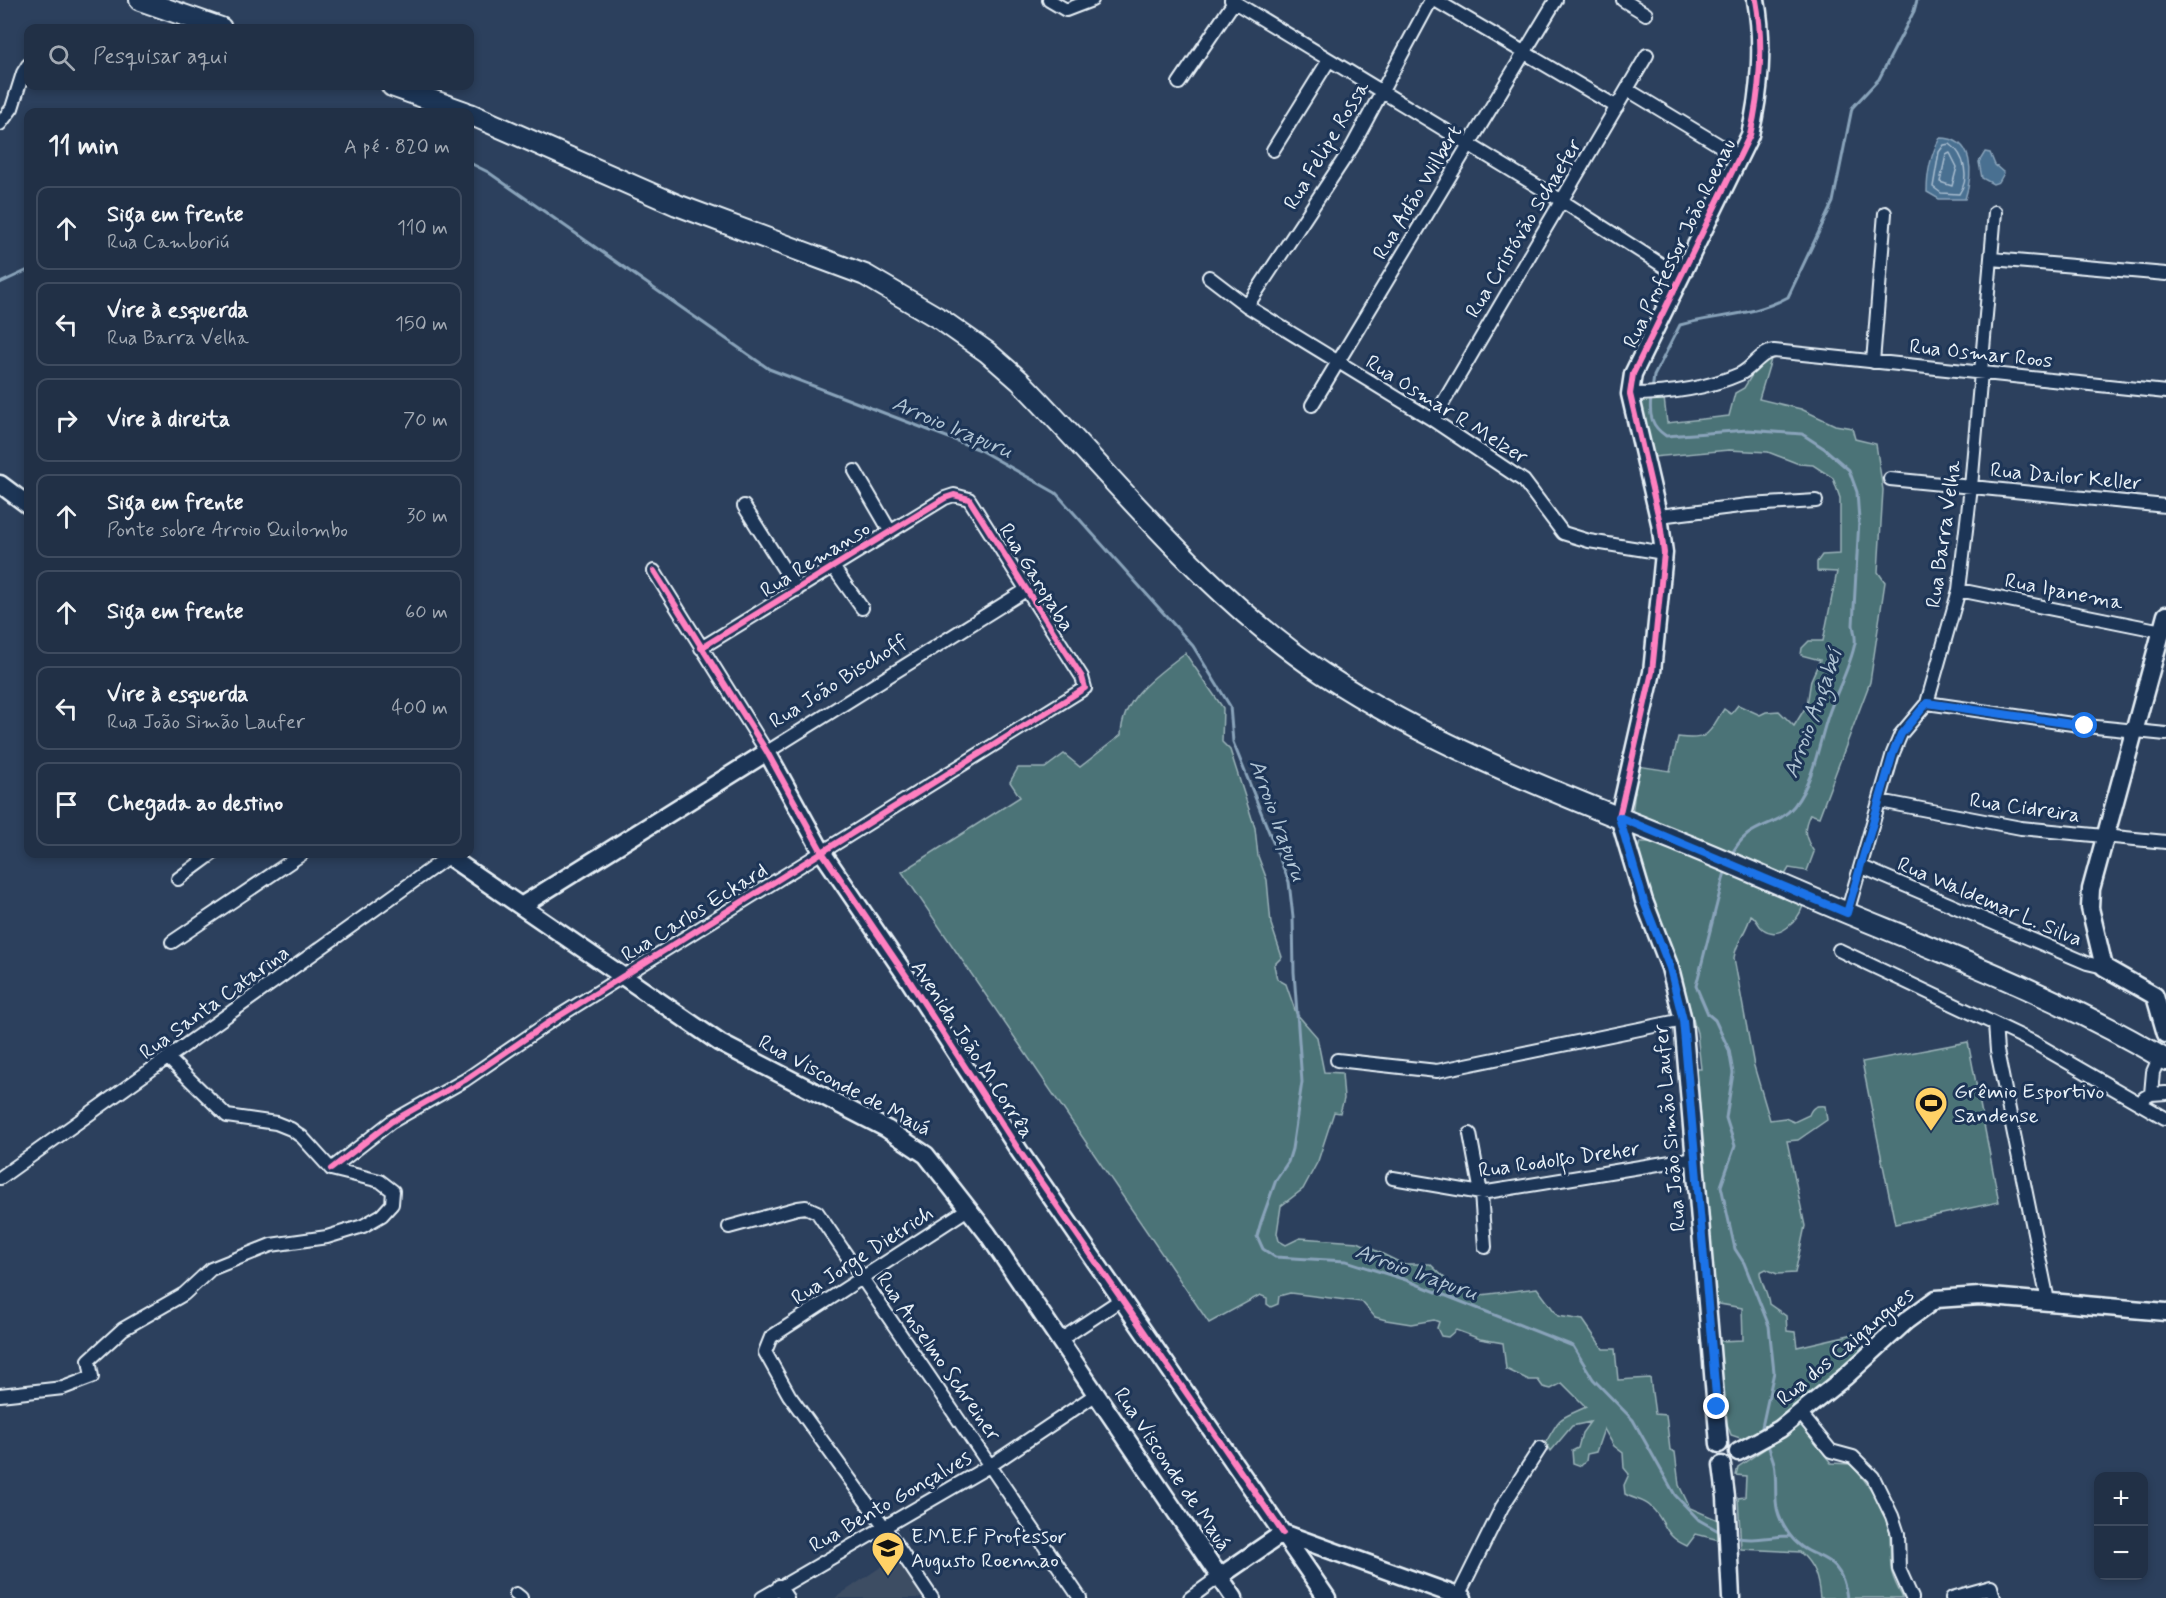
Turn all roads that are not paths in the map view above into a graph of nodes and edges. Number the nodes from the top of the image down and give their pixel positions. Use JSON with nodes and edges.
{"nodes":[{"id":1,"x":141,"y":0,"type":"edge"},
{"id":2,"x":1049,"y":0,"type":"edge"},
{"id":3,"x":1092,"y":0,"type":"edge"},
{"id":4,"x":1433,"y":0,"type":"edge"},
{"id":5,"x":1556,"y":0,"type":"edge"},
{"id":6,"x":1623,"y":0,"type":"edge"},
{"id":7,"x":1756,"y":0,"type":"edge"},
{"id":8,"x":1232,"y":1,"type":"edge"},
{"id":9,"x":1646,"y":14,"type":"dead end"},
{"id":10,"x":210,"y":24,"type":"edge"},
{"id":11,"x":1525,"y":52,"type":"junction"},
{"id":12,"x":1647,"y":55,"type":"dead end"},
{"id":13,"x":1329,"y":60,"type":"junction"},
{"id":14,"x":24,"y":71,"type":"edge"},
{"id":15,"x":1179,"y":83,"type":"dead end"},
{"id":16,"x":403,"y":90,"type":"edge"},
{"id":17,"x":1628,"y":90,"type":"junction"},
{"id":18,"x":1381,"y":92,"type":"junction"},
{"id":19,"x":1617,"y":107,"type":"junction"},
{"id":20,"x":454,"y":108,"type":"edge"},
{"id":21,"x":474,"y":116,"type":"edge"},
{"id":22,"x":0,"y":124,"type":"edge"},
{"id":23,"x":1468,"y":146,"type":"junction"},
{"id":24,"x":1273,"y":150,"type":"dead end"},
{"id":25,"x":1739,"y":157,"type":"junction"},
{"id":26,"x":1562,"y":201,"type":"junction"},
{"id":27,"x":1995,"y":212,"type":"dead end"},
{"id":28,"x":1885,"y":213,"type":"dead end"},
{"id":29,"x":1992,"y":259,"type":"junction"},
{"id":30,"x":2166,"y":274,"type":"edge"},
{"id":31,"x":1679,"y":276,"type":"junction"},
{"id":32,"x":1209,"y":277,"type":"dead end"},
{"id":33,"x":1246,"y":306,"type":"junction"},
{"id":34,"x":1873,"y":362,"type":"junction"},
{"id":35,"x":1337,"y":363,"type":"junction"},
{"id":36,"x":1982,"y":372,"type":"junction"},
{"id":37,"x":2166,"y":392,"type":"edge"},
{"id":38,"x":1638,"y":394,"type":"junction"},
{"id":39,"x":1312,"y":405,"type":"dead end"},
{"id":40,"x":1433,"y":420,"type":"junction"},
{"id":41,"x":855,"y":471,"type":"dead end"},
{"id":42,"x":1890,"y":479,"type":"dead end"},
{"id":43,"x":0,"y":484,"type":"edge"},
{"id":44,"x":1971,"y":487,"type":"junction"},
{"id":45,"x":945,"y":498,"type":"joint"},
{"id":46,"x":1816,"y":501,"type":"dead end"},
{"id":47,"x":24,"y":502,"type":"edge"},
{"id":48,"x":744,"y":506,"type":"dead end"},
{"id":49,"x":2166,"y":506,"type":"edge"},
{"id":50,"x":1659,"y":516,"type":"junction"},
{"id":51,"x":890,"y":531,"type":"junction"},
{"id":52,"x":1664,"y":553,"type":"junction"},
{"id":53,"x":833,"y":567,"type":"junction"},
{"id":54,"x":654,"y":572,"type":"dead end"},
{"id":55,"x":797,"y":590,"type":"junction"},
{"id":56,"x":1026,"y":590,"type":"junction"},
{"id":57,"x":1959,"y":590,"type":"junction"},
{"id":58,"x":862,"y":608,"type":"dead end"},
{"id":59,"x":2164,"y":623,"type":"edge"},
{"id":60,"x":701,"y":648,"type":"junction"},
{"id":61,"x":1082,"y":693,"type":"joint"},
{"id":62,"x":1927,"y":703,"type":"junction"},
{"id":63,"x":2134,"y":731,"type":"junction"},
{"id":64,"x":2166,"y":734,"type":"edge"},
{"id":65,"x":767,"y":752,"type":"junction"},
{"id":66,"x":1880,"y":801,"type":"junction"},
{"id":67,"x":1619,"y":817,"type":"junction"},
{"id":68,"x":2104,"y":837,"type":"junction"},
{"id":69,"x":2166,"y":842,"type":"edge"},
{"id":70,"x":822,"y":852,"type":"junction"},
{"id":71,"x":207,"y":858,"type":"edge"},
{"id":72,"x":296,"y":858,"type":"edge"},
{"id":73,"x":443,"y":858,"type":"edge"},
{"id":74,"x":451,"y":858,"type":"edge"},
{"id":75,"x":1862,"y":867,"type":"junction"},
{"id":76,"x":178,"y":879,"type":"dead end"},
{"id":77,"x":521,"y":906,"type":"junction"},
{"id":78,"x":1847,"y":913,"type":"junction"},
{"id":79,"x":172,"y":942,"type":"dead end"},
{"id":80,"x":1839,"y":950,"type":"dead end"},
{"id":81,"x":2104,"y":967,"type":"junction"},
{"id":82,"x":622,"y":977,"type":"junction"},
{"id":83,"x":1683,"y":1020,"type":"junction"},
{"id":84,"x":1995,"y":1024,"type":"junction"},
{"id":85,"x":2165,"y":1048,"type":"edge"},
{"id":86,"x":169,"y":1059,"type":"junction"},
{"id":87,"x":1336,"y":1060,"type":"dead end"},
{"id":88,"x":2166,"y":1094,"type":"edge"},
{"id":89,"x":2151,"y":1095,"type":"junction"},
{"id":90,"x":2138,"y":1102,"type":"junction"},
{"id":91,"x":2165,"y":1118,"type":"edge"},
{"id":92,"x":1470,"y":1134,"type":"dead end"},
{"id":93,"x":1695,"y":1158,"type":"junction"},
{"id":94,"x":331,"y":1169,"type":"junction"},
{"id":95,"x":0,"y":1178,"type":"edge"},
{"id":96,"x":1393,"y":1178,"type":"dead end"},
{"id":97,"x":1481,"y":1193,"type":"junction"},
{"id":98,"x":968,"y":1209,"type":"junction"},
{"id":99,"x":729,"y":1227,"type":"dead end"},
{"id":100,"x":1485,"y":1247,"type":"dead end"},
{"id":101,"x":862,"y":1279,"type":"junction"},
{"id":102,"x":1122,"y":1299,"type":"junction"},
{"id":103,"x":2048,"y":1301,"type":"junction"},
{"id":104,"x":2166,"y":1312,"type":"edge"},
{"id":105,"x":1060,"y":1340,"type":"junction"},
{"id":106,"x":0,"y":1395,"type":"edge"},
{"id":107,"x":1095,"y":1395,"type":"junction"},
{"id":108,"x":1800,"y":1413,"type":"junction"},
{"id":109,"x":1540,"y":1448,"type":"dead end"},
{"id":110,"x":1736,"y":1457,"type":"junction"},
{"id":111,"x":991,"y":1465,"type":"junction"},
{"id":112,"x":885,"y":1528,"type":"junction"},
{"id":113,"x":1283,"y":1533,"type":"junction"},
{"id":114,"x":1219,"y":1577,"type":"junction"},
{"id":115,"x":779,"y":1586,"type":"junction"},
{"id":116,"x":1460,"y":1597,"type":"edge"},
{"id":117,"x":762,"y":1598,"type":"edge"},
{"id":118,"x":787,"y":1598,"type":"edge"},
{"id":119,"x":932,"y":1598,"type":"edge"},
{"id":120,"x":1080,"y":1598,"type":"edge"},
{"id":121,"x":1190,"y":1598,"type":"edge"},
{"id":122,"x":1234,"y":1598,"type":"edge"},
{"id":123,"x":1327,"y":1598,"type":"edge"},
{"id":124,"x":1731,"y":1598,"type":"edge"},
{"id":125,"x":1912,"y":1598,"type":"edge"},
{"id":126,"x":1952,"y":1598,"type":"edge"},
{"id":127,"x":1994,"y":1598,"type":"edge"}],
"edges":[{"from":1,"to":10,"type":"main road"},
{"from":2,"to":3,"type":"street"},
{"from":4,"to":11,"type":"street"},
{"from":4,"to":18,"type":"street","name":"Rua Felipe Rossa"},
{"from":5,"to":11,"type":"street","name":"Rua Adão Wilbert"},
{"from":6,"to":9,"type":"street"},
{"from":7,"to":25,"type":"street","name":"Rua Professor João Roenau"},
{"from":8,"to":13,"type":"street"},
{"from":8,"to":15,"type":"street"},
{"from":11,"to":19,"type":"street"},
{"from":11,"to":23,"type":"street","name":"Rua Adão Wilbert"},
{"from":12,"to":17,"type":"street","name":"Rua Cristóvão Schaefer"},
{"from":13,"to":18,"type":"street"},
{"from":13,"to":24,"type":"street"},
{"from":14,"to":22,"type":"street"},
{"from":16,"to":20,"type":"main road"},
{"from":17,"to":19,"type":"street","name":"Rua Cristóvão Schaefer"},
{"from":17,"to":25,"type":"street"},
{"from":18,"to":23,"type":"street"},
{"from":18,"to":33,"type":"street","name":"Rua Felipe Rossa"},
{"from":19,"to":26,"type":"street","name":"Rua Cristóvão Schaefer"},
{"from":21,"to":67,"type":"main road"},
{"from":23,"to":26,"type":"street"},
{"from":23,"to":35,"type":"street","name":"Rua Adão Wilbert"},
{"from":25,"to":31,"type":"street","name":"Rua Professor João Roenau"},
{"from":26,"to":31,"type":"street"},
{"from":26,"to":40,"type":"street","name":"Rua Cristóvão Schaefer"},
{"from":27,"to":29,"type":"street","name":"Rua Barra Velha"},
{"from":28,"to":34,"type":"street"},
{"from":29,"to":30,"type":"street"},
{"from":29,"to":36,"type":"street","name":"Rua Barra Velha"},
{"from":31,"to":38,"type":"street","name":"Rua Professor João Roenau"},
{"from":32,"to":33,"type":"street","name":"Rua Osmar R Melzer"},
{"from":33,"to":35,"type":"street","name":"Rua Osmar R Melzer"},
{"from":34,"to":36,"type":"street","name":"Rua Osmar Roos"},
{"from":34,"to":38,"type":"street","name":"Rua Osmar Roos"},
{"from":35,"to":39,"type":"street","name":"Rua Adão Wilbert"},
{"from":35,"to":40,"type":"street","name":"Rua Osmar R Melzer"},
{"from":36,"to":37,"type":"street","name":"Rua Osmar Roos"},
{"from":36,"to":44,"type":"street","name":"Rua Barra Velha"},
{"from":38,"to":50,"type":"street","name":"Rua Professor João Roenau"},
{"from":40,"to":52,"type":"street","name":"Rua Osmar R Melzer"},
{"from":41,"to":51,"type":"street"},
{"from":42,"to":44,"type":"street","name":"Rua Dailor Keller"},
{"from":43,"to":47,"type":"street"},
{"from":44,"to":49,"type":"street","name":"Rua Dailor Keller"},
{"from":44,"to":57,"type":"street","name":"Rua Barra Velha"},
{"from":45,"to":51,"type":"street","name":"Rua Remanso"},
{"from":45,"to":56,"type":"street","name":"Rua Garopaba"},
{"from":46,"to":50,"type":"street"},
{"from":48,"to":55,"type":"street"},
{"from":50,"to":52,"type":"street","name":"Rua Professor João Roenau"},
{"from":51,"to":53,"type":"street","name":"Rua Remanso"},
{"from":52,"to":67,"type":"street","name":"Rua Professor João Roenau"},
{"from":53,"to":55,"type":"street","name":"Rua Remanso"},
{"from":53,"to":58,"type":"street"},
{"from":54,"to":60,"type":"street","name":"Avenida João M Corrêa"},
{"from":55,"to":60,"type":"street","name":"Rua Remanso"},
{"from":56,"to":61,"type":"street","name":"Rua Garopaba"},
{"from":56,"to":65,"type":"street","name":"Rua João Bischoff"},
{"from":57,"to":59,"type":"street","name":"Rua Ipanema"},
{"from":57,"to":62,"type":"street","name":"Rua Barra Velha"},
{"from":59,"to":63,"type":"street"},
{"from":60,"to":65,"type":"street","name":"Avenida João M Corrêa"},
{"from":61,"to":70,"type":"street","name":"Rua Carlos Eckard"},
{"from":62,"to":63,"type":"street"},
{"from":62,"to":66,"type":"street","name":"Rua Barra Velha"},
{"from":63,"to":64,"type":"street"},
{"from":63,"to":68,"type":"street"},
{"from":65,"to":70,"type":"street","name":"Avenida João M Corrêa"},
{"from":65,"to":77,"type":"street","name":"Rua João Bischoff"},
{"from":66,"to":68,"type":"street","name":"Rua Cidreira"},
{"from":66,"to":75,"type":"street","name":"Rua Barra Velha"},
{"from":67,"to":78,"type":"main road"},
{"from":67,"to":83,"type":"street","name":"Rua João Simão Laufer"},
{"from":68,"to":69,"type":"street","name":"Rua Cidreira"},
{"from":68,"to":81,"type":"street"},
{"from":70,"to":82,"type":"street","name":"Rua Carlos Eckard"},
{"from":70,"to":102,"type":"street","name":"Avenida João M Corrêa"},
{"from":71,"to":76,"type":"street"},
{"from":72,"to":79,"type":"street"},
{"from":73,"to":86,"type":"street","name":"Rua Santa Catarina"},
{"from":74,"to":77,"type":"street","name":"Rua Visconde de Mauá"},
{"from":75,"to":78,"type":"street","name":"Rua Barra Velha"},
{"from":75,"to":81,"type":"street","name":"Rua Waldemar L. Silva"},
{"from":77,"to":82,"type":"street","name":"Rua Visconde de Mauá"},
{"from":78,"to":85,"type":"main road"},
{"from":80,"to":84,"type":"street"},
{"from":81,"to":85,"type":"street"},
{"from":82,"to":94,"type":"street","name":"Rua Carlos Eckard"},
{"from":82,"to":98,"type":"street","name":"Rua Visconde de Mauá"},
{"from":83,"to":87,"type":"street"},
{"from":83,"to":93,"type":"street","name":"Rua João Simão Laufer"},
{"from":84,"to":90,"type":"street"},
{"from":84,"to":103,"type":"street"},
{"from":85,"to":89,"type":"street"},
{"from":86,"to":94,"type":"street"},
{"from":86,"to":95,"type":"street","name":"Rua Santa Catarina"},
{"from":88,"to":89,"type":"street"},
{"from":89,"to":90,"type":"street"},
{"from":90,"to":91,"type":"street"},
{"from":92,"to":97,"type":"street"},
{"from":93,"to":97,"type":"street","name":"Rua Rodolfo Dreher"},
{"from":93,"to":110,"type":"street","name":"Rua João Simão Laufer"},
{"from":94,"to":106,"type":"street"},
{"from":96,"to":97,"type":"street","name":"Rua Rodolfo Dreher"},
{"from":97,"to":100,"type":"street"},
{"from":98,"to":101,"type":"street","name":"Rua Jorge Dietrich"},
{"from":98,"to":105,"type":"street","name":"Rua Visconde de Mauá"},
{"from":99,"to":101,"type":"street","name":"Rua Anselmo Schreiner"},
{"from":101,"to":111,"type":"street","name":"Rua Anselmo Schreiner"},
{"from":101,"to":112,"type":"street","name":"Rua Jorge Dietrich"},
{"from":102,"to":105,"type":"street"},
{"from":102,"to":113,"type":"street","name":"Avenida João M Corrêa"},
{"from":103,"to":104,"type":"street","name":"Rua dos Caigangues"},
{"from":103,"to":108,"type":"street","name":"Rua dos Caigangues"},
{"from":105,"to":107,"type":"street","name":"Rua Visconde de Mauá"},
{"from":107,"to":111,"type":"street","name":"Rua Bento Gonçalves"},
{"from":107,"to":114,"type":"street","name":"Rua Visconde de Mauá"},
{"from":108,"to":110,"type":"street","name":"Rua dos Caigangues"},
{"from":108,"to":125,"type":"street"},
{"from":109,"to":116,"type":"street"},
{"from":110,"to":124,"type":"street"},
{"from":111,"to":112,"type":"street","name":"Rua Bento Gonçalves"},
{"from":111,"to":120,"type":"street","name":"Rua Anselmo Schreiner"},
{"from":112,"to":115,"type":"street","name":"Rua Bento Gonçalves"},
{"from":112,"to":119,"type":"street"},
{"from":113,"to":114,"type":"street"},
{"from":113,"to":116,"type":"street"},
{"from":113,"to":123,"type":"street","name":"Avenida João M Corrêa"},
{"from":114,"to":121,"type":"street"},
{"from":114,"to":122,"type":"street","name":"Rua Visconde de Mauá"},
{"from":115,"to":117,"type":"street","name":"Rua Bento Gonçalves"},
{"from":115,"to":118,"type":"street"},
{"from":126,"to":127,"type":"street"}]}
